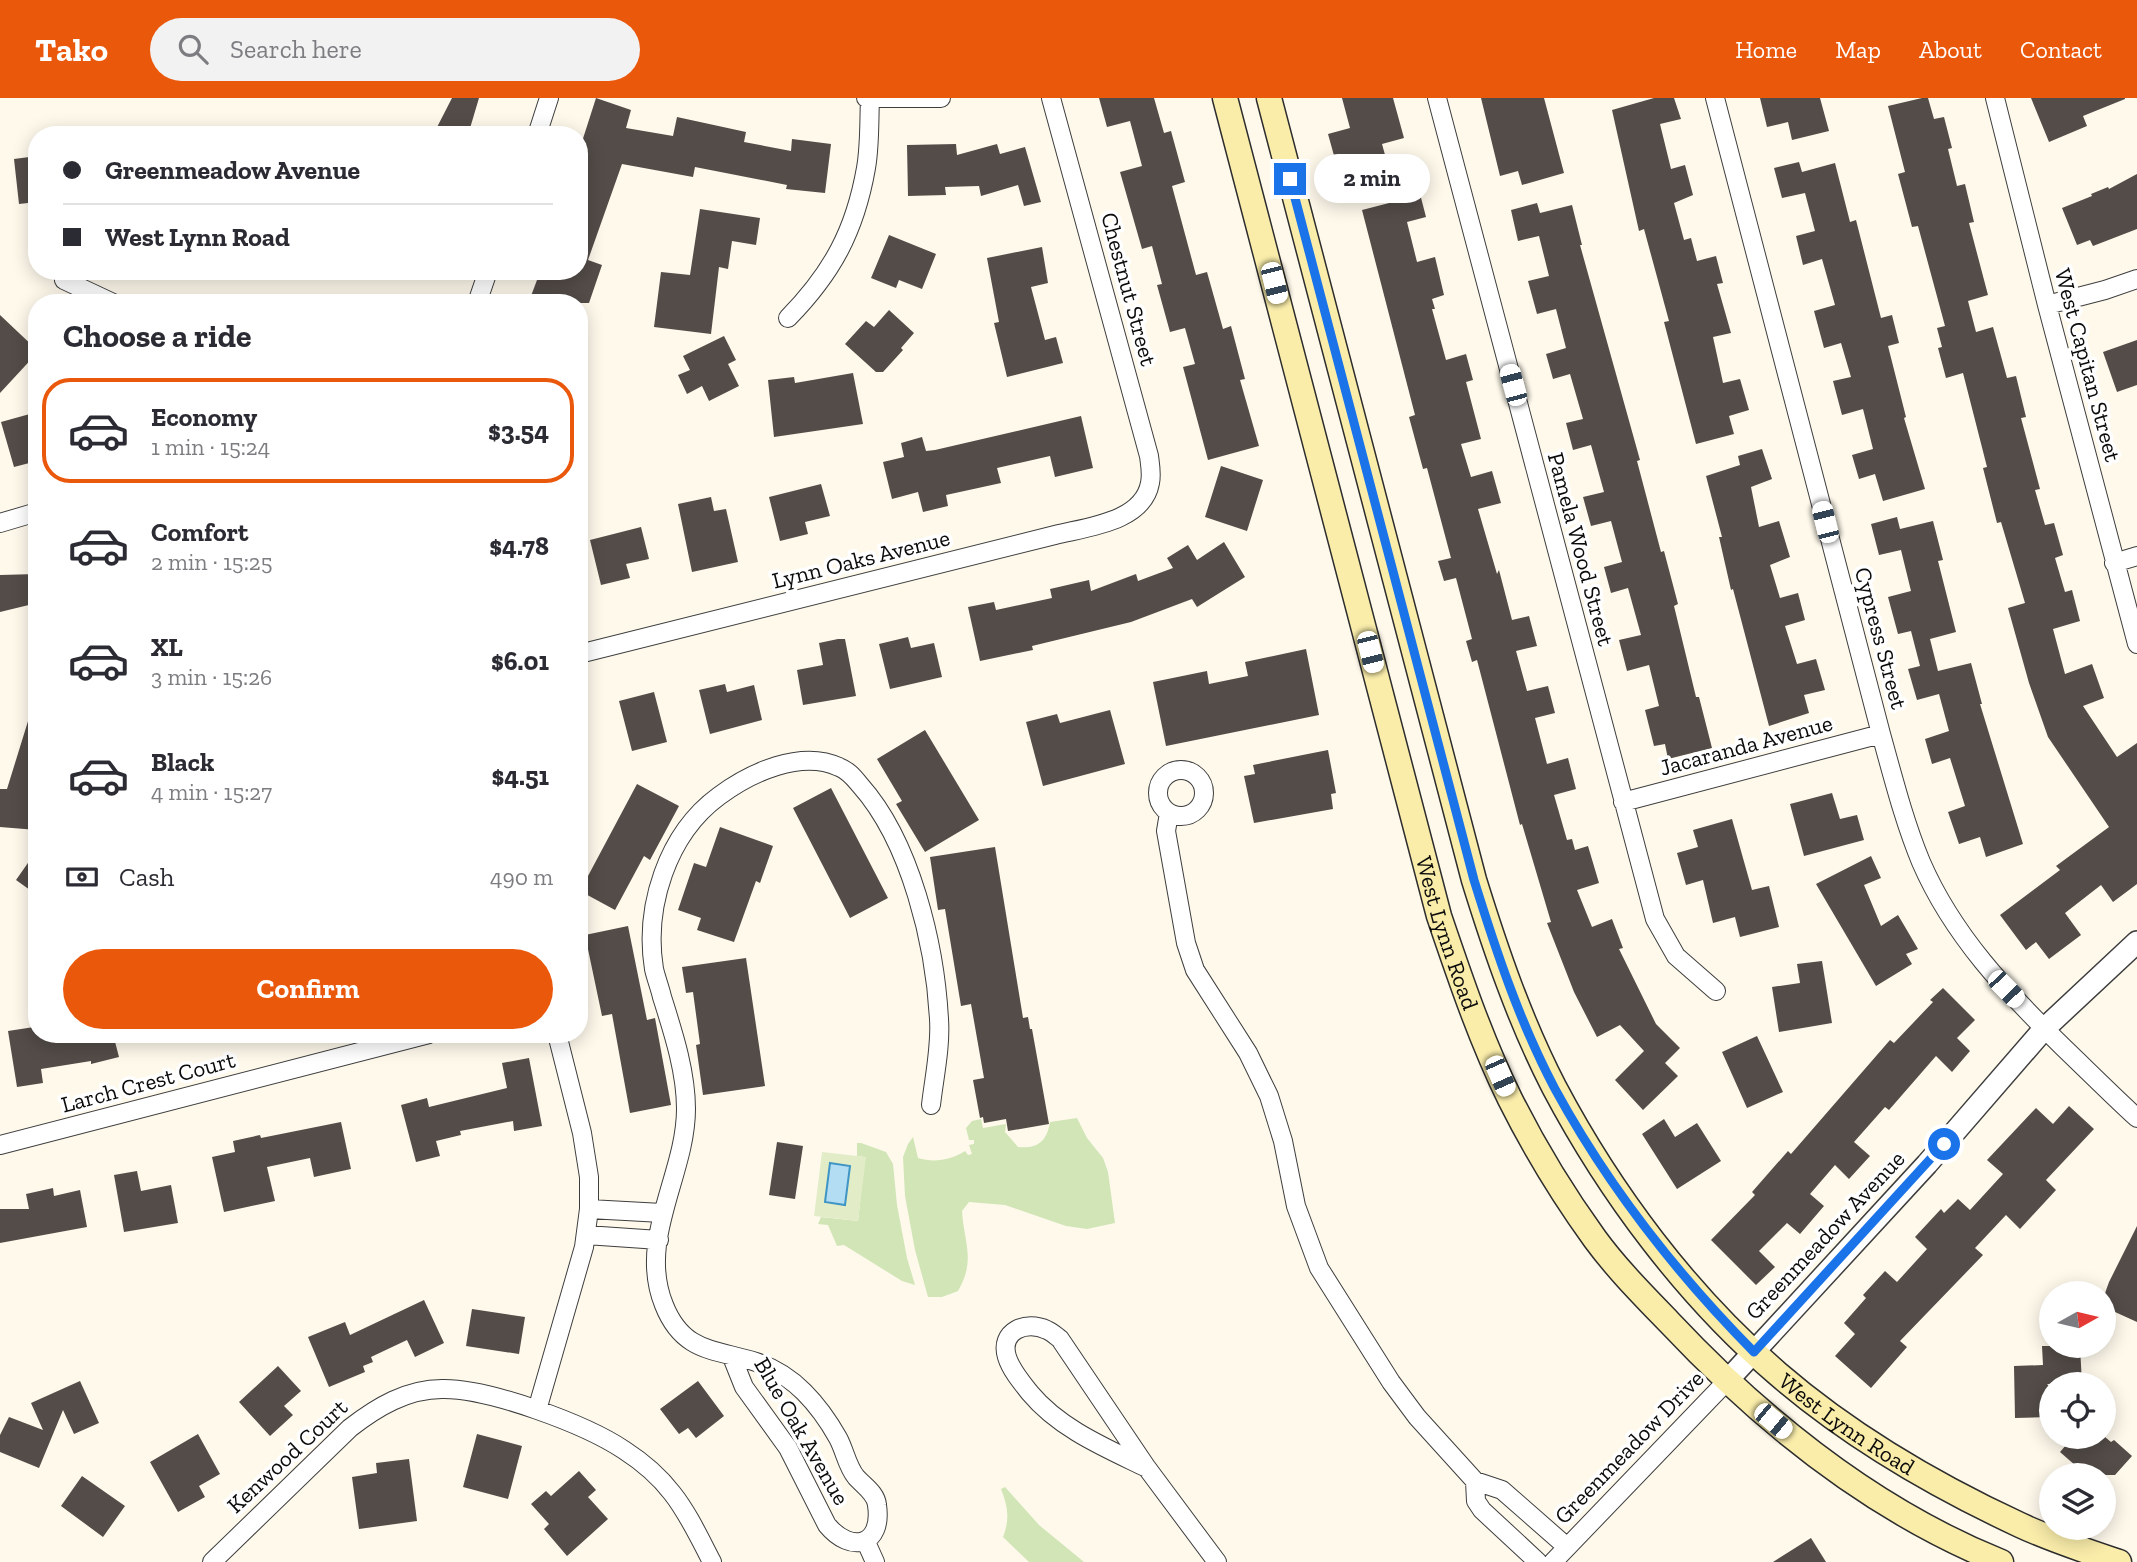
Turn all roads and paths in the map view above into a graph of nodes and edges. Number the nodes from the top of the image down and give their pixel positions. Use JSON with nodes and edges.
{"nodes":[{"id":1,"x":549,"y":98,"type":"edge"},
{"id":2,"x":868,"y":98,"type":"edge"},
{"id":3,"x":941,"y":98,"type":"edge"},
{"id":4,"x":1051,"y":98,"type":"edge"},
{"id":5,"x":1226,"y":98,"type":"edge"},
{"id":6,"x":1269,"y":98,"type":"edge"},
{"id":7,"x":1437,"y":98,"type":"edge"},
{"id":8,"x":1715,"y":98,"type":"edge"},
{"id":9,"x":1995,"y":98,"type":"edge"},
{"id":10,"x":540,"y":126,"type":"edge"},
{"id":11,"x":2137,"y":279,"type":"edge"},
{"id":12,"x":64,"y":280,"type":"dead end"},
{"id":13,"x":94,"y":294,"type":"edge"},
{"id":14,"x":2046,"y":305,"type":"junction"},
{"id":15,"x":788,"y":318,"type":"dead end"},
{"id":16,"x":1146,"y":494,"type":"joint"},
{"id":17,"x":28,"y":515,"type":"edge"},
{"id":18,"x":0,"y":523,"type":"edge"},
{"id":19,"x":2137,"y":556,"type":"edge"},
{"id":20,"x":2114,"y":562,"type":"junction"},
{"id":21,"x":2137,"y":644,"type":"edge"},
{"id":22,"x":588,"y":652,"type":"edge"},
{"id":23,"x":1881,"y":734,"type":"junction"},
{"id":24,"x":1623,"y":803,"type":"junction"},
{"id":25,"x":1169,"y":813,"type":"dead end"},
{"id":26,"x":2137,"y":942,"type":"edge"},
{"id":27,"x":1716,"y":991,"type":"dead end"},
{"id":28,"x":2044,"y":1029,"type":"junction"},
{"id":29,"x":394,"y":1043,"type":"edge"},
{"id":30,"x":558,"y":1043,"type":"edge"},
{"id":31,"x":931,"y":1105,"type":"dead end"},
{"id":32,"x":2137,"y":1118,"type":"edge"},
{"id":33,"x":0,"y":1145,"type":"edge"},
{"id":34,"x":589,"y":1209,"type":"junction"},
{"id":35,"x":662,"y":1213,"type":"junction"},
{"id":36,"x":586,"y":1235,"type":"junction"},
{"id":37,"x":659,"y":1240,"type":"junction"},
{"id":38,"x":1754,"y":1352,"type":"junction"},
{"id":39,"x":732,"y":1357,"type":"junction"},
{"id":40,"x":1727,"y":1381,"type":"junction"},
{"id":41,"x":537,"y":1410,"type":"junction"},
{"id":42,"x":1147,"y":1468,"type":"junction"},
{"id":43,"x":1475,"y":1482,"type":"junction"},
{"id":44,"x":866,"y":1542,"type":"junction"},
{"id":45,"x":1567,"y":1548,"type":"junction"},
{"id":46,"x":212,"y":1562,"type":"edge"},
{"id":47,"x":712,"y":1562,"type":"edge"},
{"id":48,"x":875,"y":1562,"type":"edge"},
{"id":49,"x":1217,"y":1562,"type":"edge"},
{"id":50,"x":1538,"y":1562,"type":"edge"},
{"id":51,"x":1553,"y":1562,"type":"edge"},
{"id":52,"x":2001,"y":1562,"type":"edge"},
{"id":53,"x":2119,"y":1562,"type":"edge"}],
"edges":[{"from":1,"to":10,"type":"street"},
{"from":2,"to":3,"type":"street"},
{"from":2,"to":15,"type":"street"},
{"from":4,"to":16,"type":"street","name":"Chestnut Street"},
{"from":5,"to":40,"type":"main road","name":"West Lynn Road"},
{"from":6,"to":38,"type":"main road","name":"West Lynn Road"},
{"from":7,"to":24,"type":"street","name":"Pamela Wood Street"},
{"from":8,"to":23,"type":"street","name":"Cypress Street"},
{"from":9,"to":14,"type":"street","name":"West Capitan Street"},
{"from":11,"to":14,"type":"street"},
{"from":12,"to":13,"type":"street"},
{"from":14,"to":20,"type":"street","name":"West Capitan Street"},
{"from":16,"to":22,"type":"street","name":"Lynn Oaks Avenue"},
{"from":17,"to":18,"type":"street"},
{"from":19,"to":20,"type":"street"},
{"from":20,"to":21,"type":"street","name":"West Capitan Street"},
{"from":23,"to":24,"type":"street","name":"Jacaranda Avenue"},
{"from":23,"to":28,"type":"street","name":"Cypress Street"},
{"from":24,"to":27,"type":"street","name":"Pamela Wood Street"},
{"from":25,"to":43,"type":"street","name":"Greenmeadow Drive"},
{"from":26,"to":28,"type":"street","name":"Greenmeadow Avenue"},
{"from":28,"to":32,"type":"street","name":"Cypress Street"},
{"from":28,"to":38,"type":"street","name":"Greenmeadow Avenue"},
{"from":29,"to":33,"type":"street","name":"Larch Crest Court"},
{"from":30,"to":34,"type":"street"},
{"from":31,"to":35,"type":"street","name":"Blue Oak Avenue"},
{"from":34,"to":35,"type":"street"},
{"from":34,"to":36,"type":"street"},
{"from":35,"to":37,"type":"street","name":"Blue Oak Avenue"},
{"from":36,"to":37,"type":"street"},
{"from":36,"to":41,"type":"street"},
{"from":37,"to":39,"type":"street","name":"Blue Oak Avenue"},
{"from":38,"to":40,"type":"street","name":"Greenmeadow Avenue"},
{"from":38,"to":53,"type":"main road","name":"West Lynn Road"},
{"from":39,"to":44,"type":"street","name":"Blue Oak Avenue"},
{"from":39,"to":44,"type":"street","name":"Blue Oak Avenue"},
{"from":40,"to":45,"type":"street","name":"Greenmeadow Drive"},
{"from":40,"to":52,"type":"main road","name":"West Lynn Road"},
{"from":41,"to":46,"type":"street","name":"Kenwood Court"},
{"from":41,"to":47,"type":"street","name":"Kenwood Court"},
{"from":42,"to":42,"type":"street"},
{"from":42,"to":49,"type":"street"},
{"from":43,"to":45,"type":"street","name":"Greenmeadow Drive"},
{"from":43,"to":50,"type":"street","name":"Greenmeadow Drive"},
{"from":44,"to":48,"type":"street"},
{"from":45,"to":51,"type":"street","name":"Greenmeadow Drive"}]}
